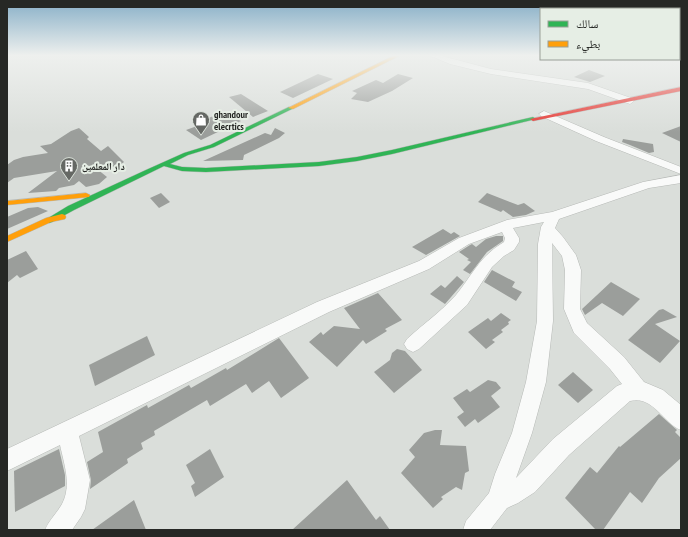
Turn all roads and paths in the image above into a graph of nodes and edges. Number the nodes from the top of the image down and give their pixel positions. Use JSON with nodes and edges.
{"nodes":[{"id":1,"x":345,"y":81,"type":"edge"},
{"id":2,"x":557,"y":81,"type":"edge"},
{"id":3,"x":681,"y":84,"type":"edge"},
{"id":4,"x":681,"y":89,"type":"edge"},
{"id":5,"x":619,"y":100,"type":"junction"},
{"id":6,"x":543,"y":117,"type":"junction"},
{"id":7,"x":212,"y":146,"type":"junction"},
{"id":8,"x":163,"y":164,"type":"junction"},
{"id":9,"x":174,"y":167,"type":"junction"},
{"id":10,"x":681,"y":172,"type":"edge"},
{"id":11,"x":681,"y":179,"type":"edge"},
{"id":12,"x":113,"y":191,"type":"junction"},
{"id":13,"x":100,"y":194,"type":"junction"},
{"id":14,"x":19,"y":202,"type":"junction"},
{"id":15,"x":7,"y":203,"type":"edge"},
{"id":16,"x":49,"y":220,"type":"junction"},
{"id":17,"x":551,"y":223,"type":"junction"},
{"id":18,"x":505,"y":226,"type":"junction"},
{"id":19,"x":7,"y":239,"type":"edge"},
{"id":20,"x":413,"y":344,"type":"dead end"},
{"id":21,"x":637,"y":389,"type":"junction"},
{"id":22,"x":681,"y":420,"type":"edge"},
{"id":23,"x":67,"y":432,"type":"junction"},
{"id":24,"x":7,"y":460,"type":"edge"},
{"id":25,"x":499,"y":499,"type":"junction"},
{"id":26,"x":57,"y":530,"type":"edge"},
{"id":27,"x":475,"y":530,"type":"edge"}],
"edges":[{"from":1,"to":7,"type":"main road"},
{"from":2,"to":5,"type":"street"},
{"from":3,"to":5,"type":"main road"},
{"from":4,"to":5,"type":"main road"},
{"from":5,"to":6,"type":"main road"},
{"from":6,"to":9,"type":"main road"},
{"from":6,"to":10,"type":"street"},
{"from":7,"to":8,"type":"main road"},
{"from":7,"to":9,"type":"main road"},
{"from":8,"to":9,"type":"main road"},
{"from":8,"to":12,"type":"main road"},
{"from":9,"to":12,"type":"main road"},
{"from":11,"to":17,"type":"street"},
{"from":12,"to":13,"type":"main road"},
{"from":12,"to":14,"type":"main road"},
{"from":12,"to":16,"type":"main road"},
{"from":13,"to":14,"type":"main road"},
{"from":13,"to":16,"type":"main road"},
{"from":14,"to":15,"type":"main road"},
{"from":16,"to":19,"type":"main road"},
{"from":17,"to":18,"type":"street"},
{"from":17,"to":21,"type":"street"},
{"from":17,"to":25,"type":"street"},
{"from":18,"to":20,"type":"street"},
{"from":18,"to":23,"type":"street"},
{"from":21,"to":22,"type":"street"},
{"from":21,"to":25,"type":"street"},
{"from":23,"to":24,"type":"street"},
{"from":23,"to":26,"type":"street"},
{"from":25,"to":27,"type":"street"}]}
